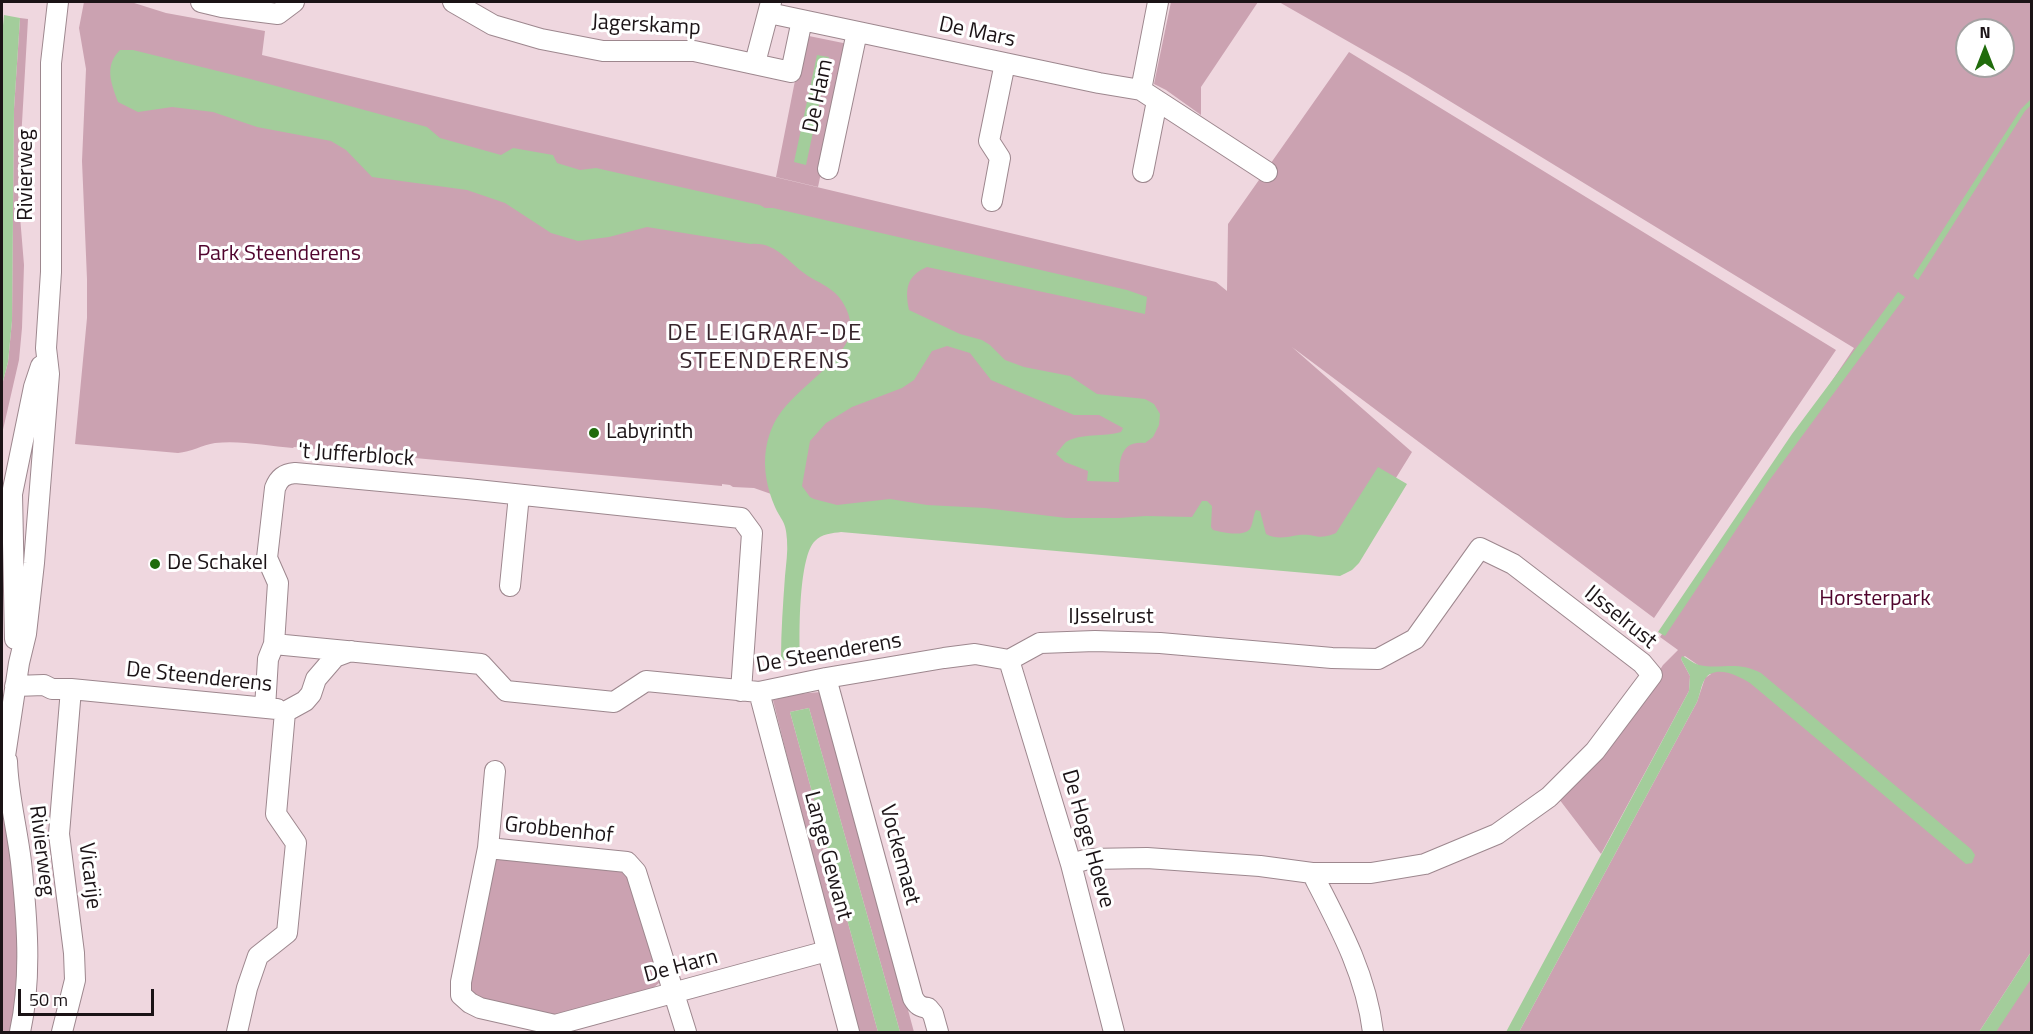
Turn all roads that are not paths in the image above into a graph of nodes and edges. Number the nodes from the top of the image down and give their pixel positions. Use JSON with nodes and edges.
{"nodes":[{"id":1,"x":58,"y":2,"type":"edge"},
{"id":2,"x":201,"y":2,"type":"edge"},
{"id":3,"x":294,"y":2,"type":"edge"},
{"id":4,"x":453,"y":2,"type":"edge"},
{"id":5,"x":1158,"y":2,"type":"edge"},
{"id":6,"x":770,"y":7,"type":"edge"},
{"id":7,"x":801,"y":20,"type":"junction"},
{"id":8,"x":857,"y":32,"type":"junction"},
{"id":9,"x":755,"y":63,"type":"junction"},
{"id":10,"x":1005,"y":63,"type":"junction"},
{"id":11,"x":1149,"y":96,"type":"junction"},
{"id":12,"x":828,"y":169,"type":"dead end"},
{"id":13,"x":1143,"y":172,"type":"dead end"},
{"id":14,"x":1267,"y":172,"type":"dead end"},
{"id":15,"x":992,"y":201,"type":"dead end"},
{"id":16,"x":46,"y":348,"type":"junction"},
{"id":17,"x":7,"y":494,"type":"edge"},
{"id":18,"x":519,"y":495,"type":"junction"},
{"id":19,"x":39,"y":496,"type":"junction"},
{"id":20,"x":510,"y":586,"type":"dead end"},
{"id":21,"x":274,"y":644,"type":"junction"},
{"id":22,"x":351,"y":651,"type":"junction"},
{"id":23,"x":1010,"y":660,"type":"junction"},
{"id":24,"x":19,"y":663,"type":"junction"},
{"id":25,"x":826,"y":678,"type":"junction"},
{"id":26,"x":15,"y":686,"type":"junction"},
{"id":27,"x":71,"y":689,"type":"junction"},
{"id":28,"x":750,"y":692,"type":"junction"},
{"id":29,"x":265,"y":708,"type":"junction"},
{"id":30,"x":285,"y":712,"type":"junction"},
{"id":31,"x":7,"y":747,"type":"junction"},
{"id":32,"x":495,"y":771,"type":"dead end"},
{"id":33,"x":2,"y":776,"type":"edge"},
{"id":34,"x":488,"y":848,"type":"junction"},
{"id":35,"x":1071,"y":864,"type":"junction"},
{"id":36,"x":1312,"y":873,"type":"junction"},
{"id":37,"x":827,"y":951,"type":"junction"},
{"id":38,"x":675,"y":994,"type":"junction"},
{"id":39,"x":554,"y":1029,"type":"edge"},
{"id":40,"x":20,"y":1032,"type":"edge"},
{"id":41,"x":62,"y":1032,"type":"edge"},
{"id":42,"x":237,"y":1032,"type":"edge"},
{"id":43,"x":686,"y":1032,"type":"edge"},
{"id":44,"x":849,"y":1032,"type":"edge"},
{"id":45,"x":938,"y":1032,"type":"edge"},
{"id":46,"x":1114,"y":1032,"type":"edge"},
{"id":47,"x":1373,"y":1032,"type":"edge"}],
"edges":[{"from":1,"to":16,"type":"street","name":"Rivierweg"},
{"from":2,"to":3,"type":"street"},
{"from":4,"to":9,"type":"street","name":"Jagerskamp"},
{"from":5,"to":11,"type":"street"},
{"from":6,"to":7,"type":"street","name":"De Mars"},
{"from":6,"to":9,"type":"street"},
{"from":7,"to":8,"type":"street","name":"De Mars"},
{"from":7,"to":9,"type":"street","name":"Jagerskamp"},
{"from":8,"to":10,"type":"street","name":"De Mars"},
{"from":8,"to":12,"type":"street","name":"De Ham"},
{"from":10,"to":11,"type":"street","name":"De Mars"},
{"from":10,"to":15,"type":"street"},
{"from":11,"to":13,"type":"street"},
{"from":11,"to":14,"type":"street","name":"De Mars"},
{"from":16,"to":17,"type":"street","name":"Rivierweg"},
{"from":16,"to":19,"type":"street","name":"Rivierweg"},
{"from":17,"to":19,"type":"street"},
{"from":17,"to":24,"type":"street","name":"Rivierweg"},
{"from":18,"to":20,"type":"street"},
{"from":18,"to":21,"type":"street","name":"'t Jufferblock"},
{"from":18,"to":28,"type":"street","name":"'t Jufferblock"},
{"from":19,"to":24,"type":"street","name":"Rivierweg"},
{"from":21,"to":22,"type":"street","name":"De Steenderens"},
{"from":21,"to":29,"type":"street","name":"'t Jufferblock"},
{"from":22,"to":28,"type":"street","name":"De Steenderens"},
{"from":22,"to":30,"type":"street","name":"De Steenderens"},
{"from":23,"to":25,"type":"street","name":"De Steenderens"},
{"from":23,"to":35,"type":"street","name":"De Hoge Hoeve"},
{"from":23,"to":36,"type":"street","name":"IJsselrust"},
{"from":24,"to":26,"type":"street","name":"Rivierweg"},
{"from":25,"to":28,"type":"street","name":"De Steenderens"},
{"from":25,"to":45,"type":"street","name":"Vockemaet"},
{"from":26,"to":27,"type":"street","name":"De Steenderens"},
{"from":26,"to":31,"type":"street","name":"Rivierweg"},
{"from":27,"to":29,"type":"street","name":"De Steenderens"},
{"from":27,"to":41,"type":"street","name":"Vicarije"},
{"from":28,"to":37,"type":"street","name":"Lange Gewant"},
{"from":29,"to":30,"type":"street","name":"De Steenderens"},
{"from":30,"to":42,"type":"street"},
{"from":31,"to":33,"type":"street","name":"Rivierweg"},
{"from":31,"to":40,"type":"street","name":"Rivierweg"},
{"from":32,"to":34,"type":"street","name":"Grobbenhof"},
{"from":34,"to":38,"type":"street","name":"Grobbenhof"},
{"from":34,"to":39,"type":"street","name":"Grobbenhof"},
{"from":35,"to":36,"type":"street","name":"IJsselrust"},
{"from":35,"to":46,"type":"street","name":"De Hoge Hoeve"},
{"from":36,"to":47,"type":"street"},
{"from":37,"to":38,"type":"street","name":"De Harn"},
{"from":37,"to":44,"type":"street","name":"Lange Gewant"},
{"from":38,"to":39,"type":"street","name":"De Harn"},
{"from":38,"to":43,"type":"street","name":"Grobbenhof"}]}
